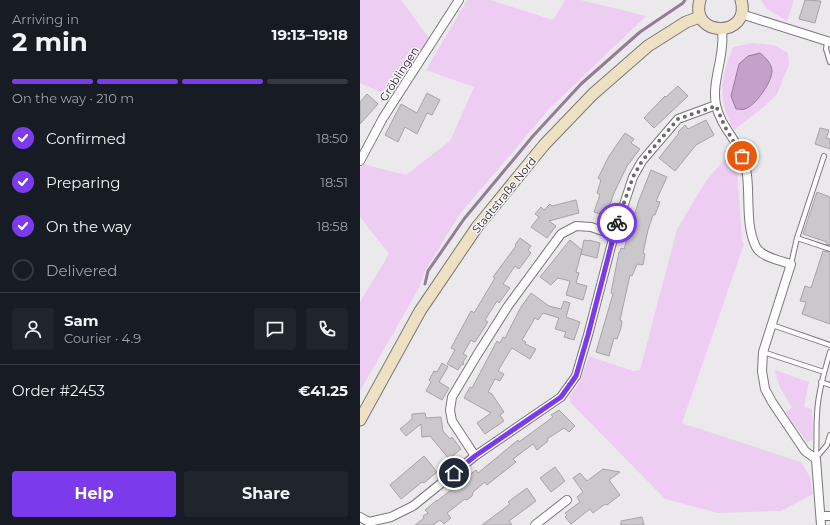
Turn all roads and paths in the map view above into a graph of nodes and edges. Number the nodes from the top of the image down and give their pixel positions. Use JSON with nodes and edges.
{"nodes":[{"id":1,"x":459,"y":0,"type":"edge"},
{"id":2,"x":700,"y":0,"type":"edge"},
{"id":3,"x":741,"y":0,"type":"edge"},
{"id":4,"x":741,"y":14,"type":"junction"},
{"id":5,"x":700,"y":17,"type":"junction"},
{"id":6,"x":722,"y":29,"type":"junction"},
{"id":7,"x":829,"y":42,"type":"edge"},
{"id":8,"x":830,"y":62,"type":"edge"},
{"id":9,"x":716,"y":106,"type":"junction"},
{"id":10,"x":824,"y":156,"type":"dead end"},
{"id":11,"x":360,"y":161,"type":"edge"},
{"id":12,"x":614,"y":235,"type":"junction"},
{"id":13,"x":797,"y":238,"type":"junction"},
{"id":14,"x":830,"y":249,"type":"edge"},
{"id":15,"x":791,"y":264,"type":"junction"},
{"id":16,"x":771,"y":325,"type":"junction"},
{"id":17,"x":830,"y":345,"type":"edge"},
{"id":18,"x":763,"y":352,"type":"junction"},
{"id":19,"x":830,"y":352,"type":"edge"},
{"id":20,"x":824,"y":372,"type":"junction"},
{"id":21,"x":821,"y":382,"type":"junction"},
{"id":22,"x":830,"y":385,"type":"edge"},
{"id":23,"x":360,"y":420,"type":"edge"},
{"id":24,"x":830,"y":435,"type":"edge"},
{"id":25,"x":475,"y":456,"type":"junction"},
{"id":26,"x":816,"y":459,"type":"junction"},
{"id":27,"x":567,"y":500,"type":"dead end"},
{"id":28,"x":830,"y":516,"type":"edge"},
{"id":29,"x":360,"y":517,"type":"edge"},
{"id":30,"x":821,"y":521,"type":"edge"},
{"id":31,"x":369,"y":523,"type":"edge"},
{"id":32,"x":535,"y":525,"type":"edge"}],
"edges":[{"from":1,"to":11,"type":"street","name":"Gröblingen"},
{"from":2,"to":5,"type":"main road"},
{"from":3,"to":4,"type":"main road"},
{"from":4,"to":6,"type":"main road"},
{"from":4,"to":7,"type":"street"},
{"from":5,"to":6,"type":"main road"},
{"from":5,"to":23,"type":"main road","name":"Stadtstraße Nord"},
{"from":6,"to":9,"type":"street"},
{"from":7,"to":8,"type":"lane"},
{"from":9,"to":12,"type":"street"},
{"from":9,"to":15,"type":"street"},
{"from":10,"to":13,"type":"lane"},
{"from":12,"to":25,"type":"street"},
{"from":12,"to":25,"type":"street"},
{"from":13,"to":14,"type":"lane"},
{"from":13,"to":15,"type":"lane"},
{"from":15,"to":16,"type":"street"},
{"from":16,"to":17,"type":"lane"},
{"from":16,"to":18,"type":"street"},
{"from":18,"to":20,"type":"lane"},
{"from":18,"to":26,"type":"street"},
{"from":19,"to":20,"type":"lane"},
{"from":20,"to":21,"type":"lane"},
{"from":21,"to":22,"type":"lane"},
{"from":21,"to":26,"type":"lane"},
{"from":24,"to":26,"type":"lane"},
{"from":25,"to":31,"type":"street"},
{"from":26,"to":30,"type":"street"},
{"from":27,"to":32,"type":"street"},
{"from":28,"to":30,"type":"street"},
{"from":29,"to":31,"type":"street"}]}
